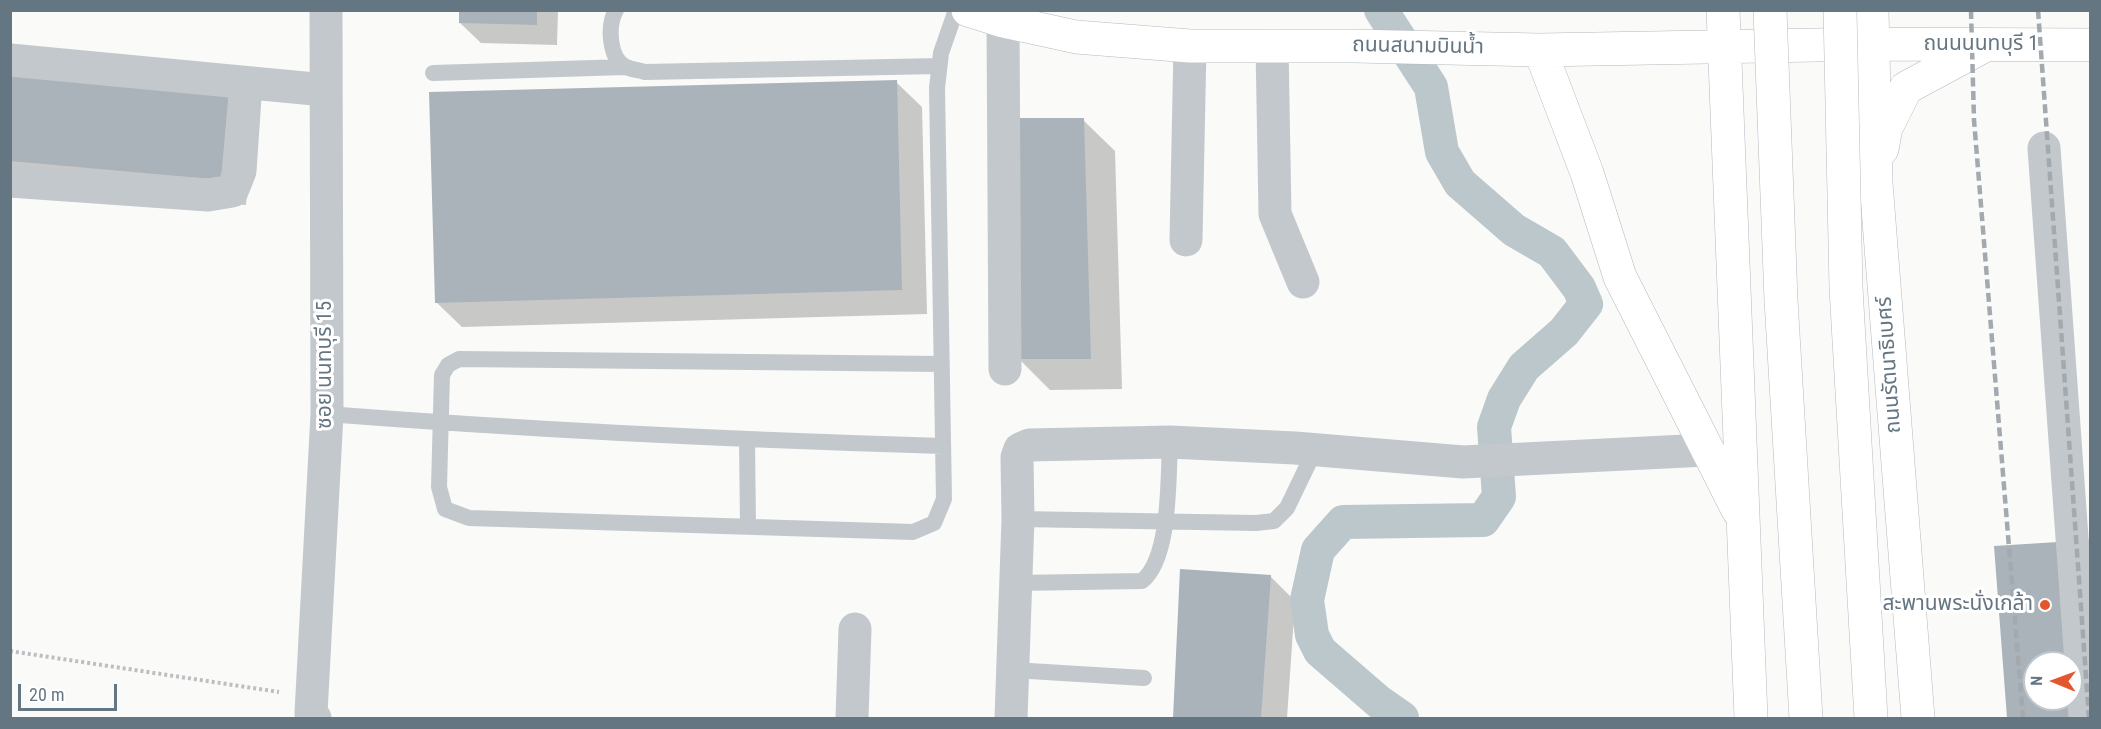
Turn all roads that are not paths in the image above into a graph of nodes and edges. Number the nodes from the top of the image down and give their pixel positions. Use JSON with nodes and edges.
{"nodes":[{"id":1,"x":326,"y":10,"type":"edge"},
{"id":2,"x":616,"y":10,"type":"edge"},
{"id":3,"x":956,"y":10,"type":"edge"},
{"id":4,"x":968,"y":10,"type":"edge"},
{"id":5,"x":1723,"y":10,"type":"edge"},
{"id":6,"x":1770,"y":10,"type":"edge"},
{"id":7,"x":1840,"y":10,"type":"edge"},
{"id":8,"x":1872,"y":10,"type":"edge"},
{"id":9,"x":1003,"y":21,"type":"junction"},
{"id":10,"x":1872,"y":44,"type":"junction"},
{"id":11,"x":2091,"y":45,"type":"edge"},
{"id":12,"x":1190,"y":46,"type":"junction"},
{"id":13,"x":1272,"y":46,"type":"junction"},
{"id":14,"x":1984,"y":46,"type":"junction"},
{"id":15,"x":1724,"y":47,"type":"junction"},
{"id":16,"x":1540,"y":50,"type":"junction"},
{"id":17,"x":10,"y":60,"type":"edge"},
{"id":18,"x":939,"y":66,"type":"junction"},
{"id":19,"x":625,"y":67,"type":"junction"},
{"id":20,"x":434,"y":73,"type":"dead end"},
{"id":21,"x":246,"y":83,"type":"junction"},
{"id":22,"x":325,"y":90,"type":"junction"},
{"id":23,"x":2044,"y":148,"type":"dead end"},
{"id":24,"x":10,"y":181,"type":"edge"},
{"id":25,"x":1876,"y":183,"type":"junction"},
{"id":26,"x":1186,"y":240,"type":"dead end"},
{"id":27,"x":1303,"y":282,"type":"dead end"},
{"id":28,"x":941,"y":364,"type":"junction"},
{"id":29,"x":1005,"y":369,"type":"dead end"},
{"id":30,"x":327,"y":414,"type":"junction"},
{"id":31,"x":440,"y":423,"type":"junction"},
{"id":32,"x":747,"y":440,"type":"junction"},
{"id":33,"x":1170,"y":442,"type":"junction"},
{"id":34,"x":943,"y":446,"type":"junction"},
{"id":35,"x":1315,"y":450,"type":"junction"},
{"id":36,"x":1706,"y":450,"type":"junction"},
{"id":37,"x":1742,"y":517,"type":"junction"},
{"id":38,"x":1018,"y":519,"type":"junction"},
{"id":39,"x":1166,"y":522,"type":"junction"},
{"id":40,"x":747,"y":527,"type":"junction"},
{"id":41,"x":2081,"y":558,"type":"edge"},
{"id":42,"x":1016,"y":583,"type":"junction"},
{"id":43,"x":855,"y":629,"type":"dead end"},
{"id":44,"x":1013,"y":670,"type":"junction"},
{"id":45,"x":1144,"y":678,"type":"dead end"},
{"id":46,"x":313,"y":708,"type":"edge"},
{"id":47,"x":852,"y":718,"type":"edge"},
{"id":48,"x":1011,"y":718,"type":"edge"},
{"id":49,"x":1751,"y":718,"type":"edge"},
{"id":50,"x":1806,"y":718,"type":"edge"},
{"id":51,"x":1871,"y":718,"type":"edge"},
{"id":52,"x":1918,"y":718,"type":"edge"},
{"id":53,"x":2085,"y":718,"type":"edge"}],
"edges":[{"from":1,"to":22,"type":"street","name":"ซอย นนทบุรี 15"},
{"from":2,"to":19,"type":"lane"},
{"from":3,"to":18,"type":"lane"},
{"from":4,"to":9,"type":"main road","name":"ถนนสนามบินน้ำ"},
{"from":5,"to":15,"type":"main road"},
{"from":6,"to":50,"type":"main road","bridge":true},
{"from":7,"to":51,"type":"main road","name":"ถนนรัตนาธิเบศร์","bridge":true},
{"from":8,"to":10,"type":"main road","name":"ถนนรัตนาธิเบศร์"},
{"from":9,"to":12,"type":"main road","name":"ถนนสนามบินน้ำ"},
{"from":9,"to":29,"type":"street"},
{"from":10,"to":14,"type":"main road","name":"ถนนนนทบุรี 1"},
{"from":10,"to":15,"type":"main road","name":"ถนนสนามบินน้ำ"},
{"from":10,"to":25,"type":"main road","name":"ถนนรัตนาธิเบศร์"},
{"from":11,"to":14,"type":"main road","name":"ถนนนนทบุรี 1"},
{"from":12,"to":13,"type":"main road","name":"ถนนสนามบินน้ำ"},
{"from":12,"to":26,"type":"street"},
{"from":13,"to":16,"type":"main road","name":"ถนนสนามบินน้ำ"},
{"from":13,"to":27,"type":"street"},
{"from":14,"to":25,"type":"main road"},
{"from":15,"to":16,"type":"main road","name":"ถนนสนามบินน้ำ"},
{"from":15,"to":37,"type":"main road"},
{"from":16,"to":36,"type":"main road"},
{"from":17,"to":21,"type":"street"},
{"from":18,"to":19,"type":"lane"},
{"from":18,"to":28,"type":"lane"},
{"from":19,"to":20,"type":"lane"},
{"from":21,"to":22,"type":"street"},
{"from":21,"to":24,"type":"street"},
{"from":22,"to":30,"type":"street","name":"ซอย นนทบุรี 15"},
{"from":23,"to":41,"type":"street"},
{"from":25,"to":52,"type":"main road","name":"ถนนรัตนาธิเบศร์"},
{"from":28,"to":31,"type":"lane"},
{"from":28,"to":34,"type":"lane"},
{"from":30,"to":31,"type":"lane"},
{"from":30,"to":46,"type":"street","name":"ซอย นนทบุรี 15"},
{"from":31,"to":32,"type":"lane"},
{"from":31,"to":40,"type":"lane"},
{"from":32,"to":34,"type":"lane"},
{"from":32,"to":40,"type":"lane"},
{"from":33,"to":35,"type":"street"},
{"from":33,"to":38,"type":"street"},
{"from":33,"to":39,"type":"lane"},
{"from":34,"to":40,"type":"lane"},
{"from":35,"to":36,"type":"street"},
{"from":35,"to":39,"type":"lane"},
{"from":36,"to":37,"type":"main road"},
{"from":37,"to":49,"type":"main road"},
{"from":38,"to":39,"type":"lane"},
{"from":38,"to":42,"type":"street"},
{"from":39,"to":42,"type":"lane"},
{"from":41,"to":53,"type":"street"},
{"from":42,"to":44,"type":"street"},
{"from":43,"to":47,"type":"street"},
{"from":44,"to":45,"type":"lane"},
{"from":44,"to":48,"type":"street"}]}
